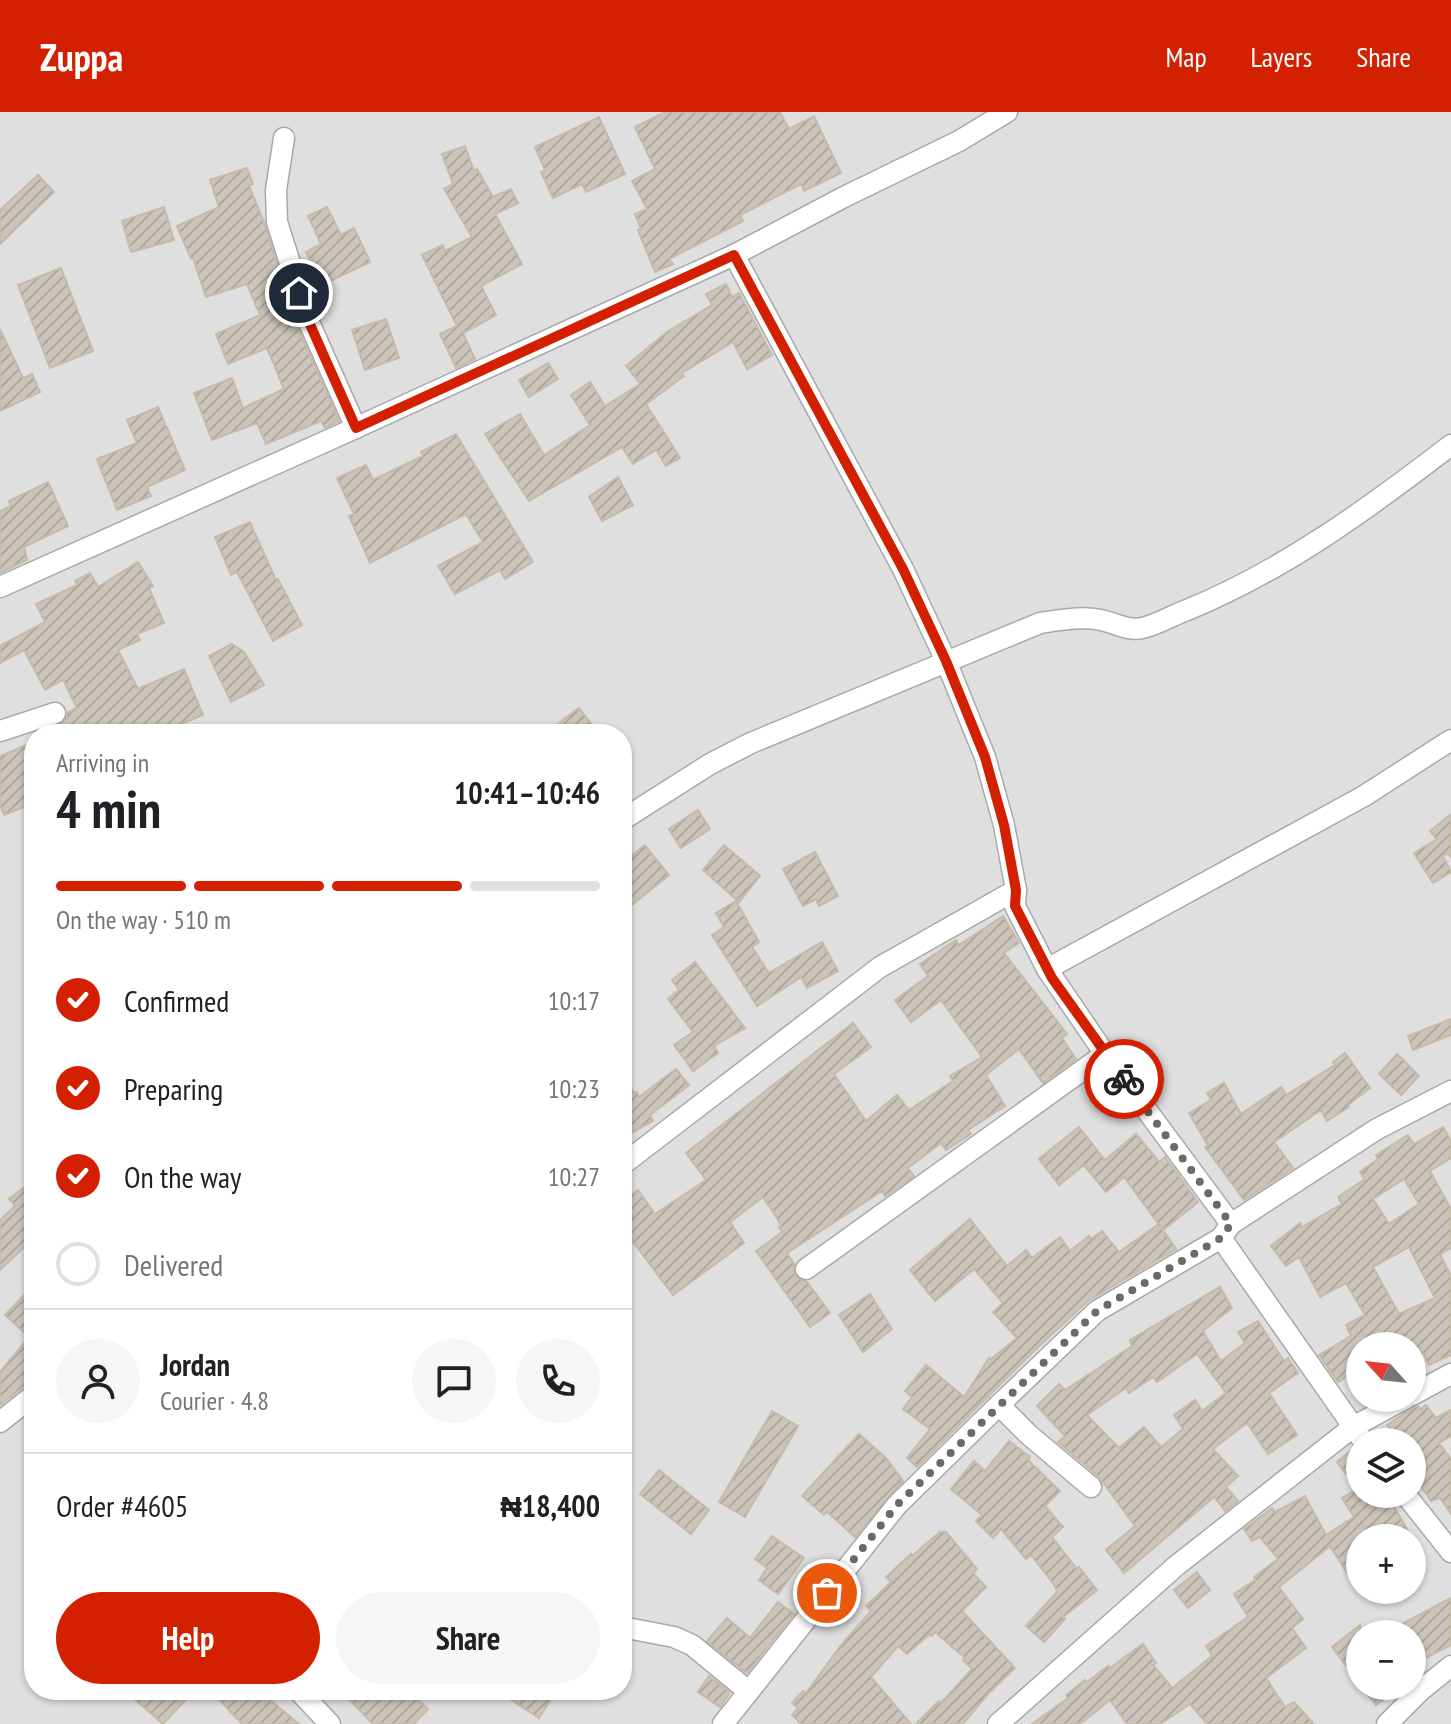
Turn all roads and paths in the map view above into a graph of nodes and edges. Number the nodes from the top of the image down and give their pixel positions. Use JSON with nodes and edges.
{"nodes":[{"id":1,"x":1007,"y":112,"type":"edge"},
{"id":2,"x":284,"y":138,"type":"dead end"},
{"id":3,"x":734,"y":255,"type":"junction"},
{"id":4,"x":356,"y":428,"type":"junction"},
{"id":5,"x":1451,"y":445,"type":"edge"},
{"id":6,"x":0,"y":587,"type":"edge"},
{"id":7,"x":946,"y":661,"type":"junction"},
{"id":8,"x":55,"y":713,"type":"dead end"},
{"id":9,"x":0,"y":731,"type":"edge"},
{"id":10,"x":1451,"y":740,"type":"edge"},
{"id":11,"x":632,"y":814,"type":"edge"},
{"id":12,"x":1016,"y":890,"type":"junction"},
{"id":13,"x":1047,"y":969,"type":"junction"},
{"id":14,"x":1105,"y":1054,"type":"junction"},
{"id":15,"x":1451,"y":1091,"type":"edge"},
{"id":16,"x":632,"y":1157,"type":"edge"},
{"id":17,"x":1226,"y":1231,"type":"junction"},
{"id":18,"x":806,"y":1269,"type":"dead end"},
{"id":19,"x":1451,"y":1374,"type":"edge"},
{"id":20,"x":1426,"y":1387,"type":"edge"},
{"id":21,"x":24,"y":1403,"type":"edge"},
{"id":22,"x":999,"y":1405,"type":"junction"},
{"id":23,"x":1387,"y":1412,"type":"edge"},
{"id":24,"x":0,"y":1422,"type":"edge"},
{"id":25,"x":1354,"y":1428,"type":"edge"},
{"id":26,"x":1366,"y":1428,"type":"edge"},
{"id":27,"x":1346,"y":1443,"type":"edge"},
{"id":28,"x":1091,"y":1487,"type":"dead end"},
{"id":29,"x":1416,"y":1508,"type":"edge"},
{"id":30,"x":1451,"y":1552,"type":"edge"},
{"id":31,"x":632,"y":1629,"type":"edge"},
{"id":32,"x":1451,"y":1666,"type":"edge"},
{"id":33,"x":748,"y":1691,"type":"junction"},
{"id":34,"x":307,"y":1700,"type":"edge"},
{"id":35,"x":330,"y":1724,"type":"edge"},
{"id":36,"x":723,"y":1724,"type":"edge"},
{"id":37,"x":998,"y":1724,"type":"edge"},
{"id":38,"x":1387,"y":1724,"type":"edge"}],
"edges":[{"from":1,"to":3,"type":"street"},
{"from":2,"to":4,"type":"street"},
{"from":3,"to":4,"type":"street"},
{"from":3,"to":7,"type":"street"},
{"from":4,"to":6,"type":"street"},
{"from":5,"to":7,"type":"street"},
{"from":7,"to":11,"type":"street"},
{"from":7,"to":12,"type":"street"},
{"from":8,"to":9,"type":"street"},
{"from":10,"to":13,"type":"street"},
{"from":12,"to":13,"type":"street"},
{"from":12,"to":16,"type":"street"},
{"from":13,"to":14,"type":"street"},
{"from":14,"to":17,"type":"street"},
{"from":14,"to":18,"type":"street"},
{"from":15,"to":17,"type":"street"},
{"from":17,"to":22,"type":"street"},
{"from":17,"to":25,"type":"street"},
{"from":19,"to":20,"type":"street"},
{"from":21,"to":24,"type":"street"},
{"from":22,"to":28,"type":"street"},
{"from":22,"to":33,"type":"street"},
{"from":23,"to":26,"type":"street"},
{"from":27,"to":37,"type":"street"},
{"from":29,"to":30,"type":"street"},
{"from":31,"to":33,"type":"street"},
{"from":32,"to":38,"type":"street"},
{"from":33,"to":36,"type":"street"},
{"from":34,"to":35,"type":"street"}]}
